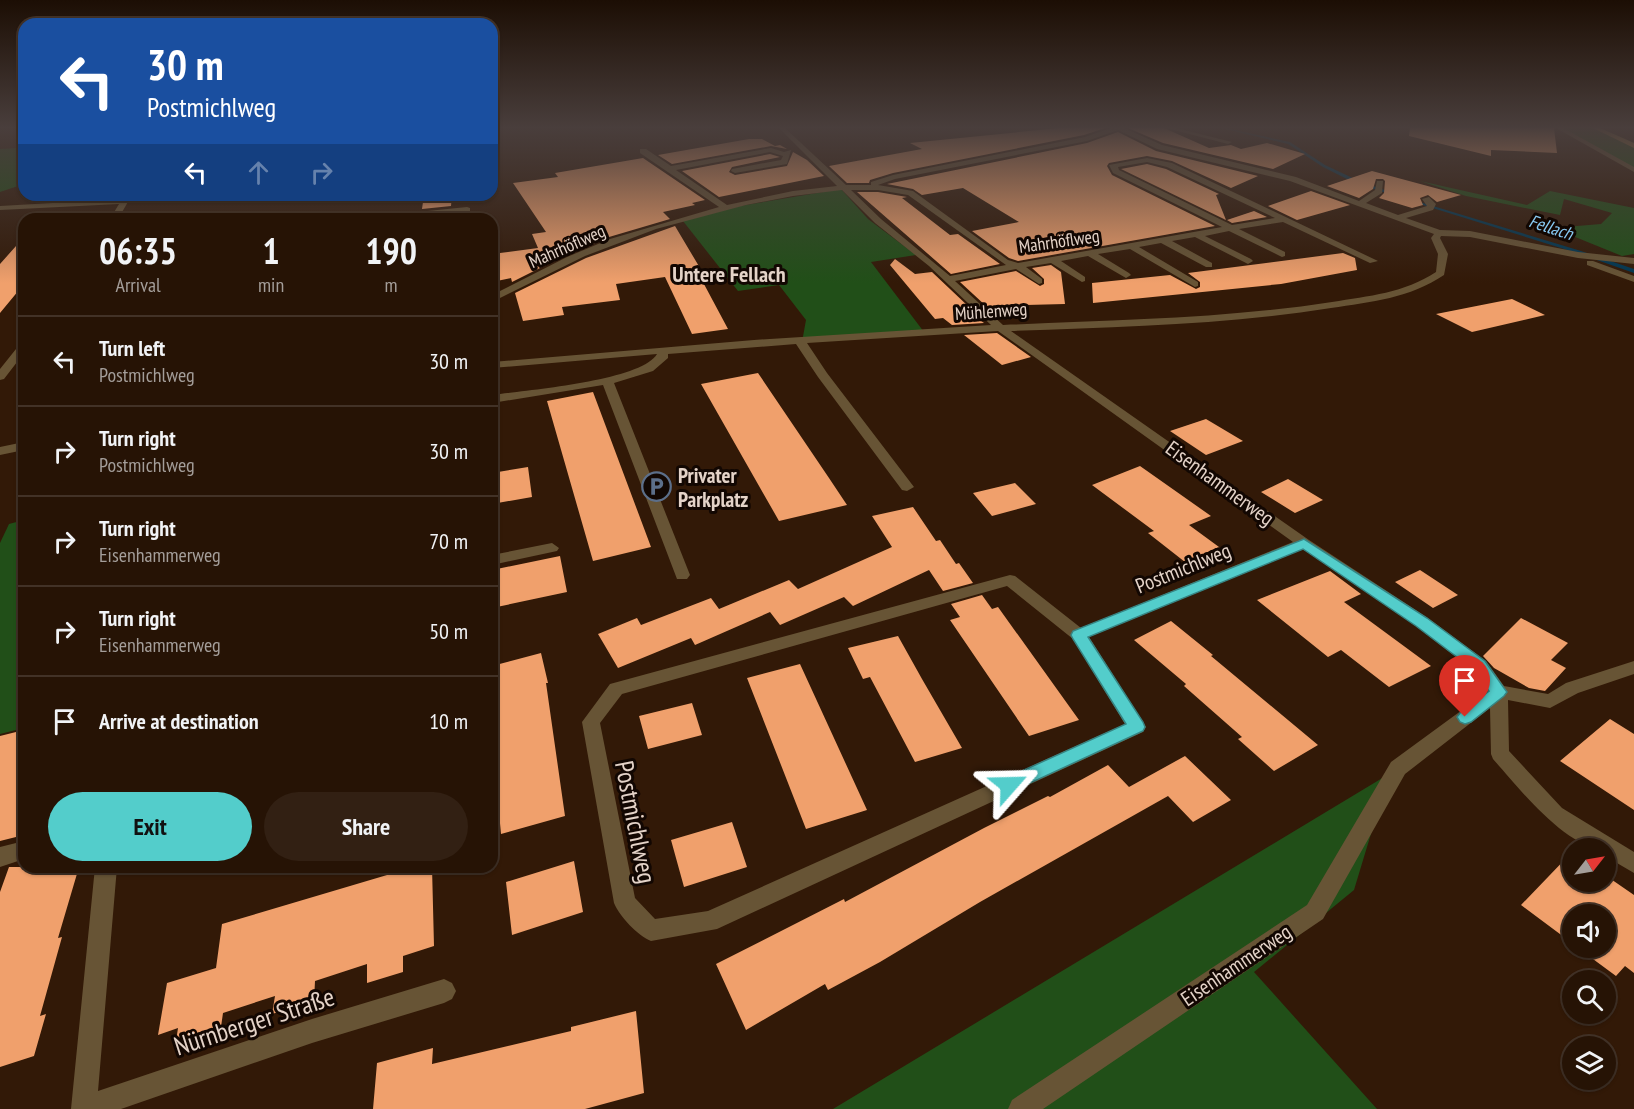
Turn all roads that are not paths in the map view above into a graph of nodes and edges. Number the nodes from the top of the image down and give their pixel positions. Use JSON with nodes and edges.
{"nodes":[{"id":1,"x":685,"y":180,"type":"edge"},
{"id":2,"x":837,"y":180,"type":"edge"},
{"id":3,"x":881,"y":180,"type":"edge"},
{"id":4,"x":1134,"y":180,"type":"edge"},
{"id":5,"x":1200,"y":180,"type":"edge"},
{"id":6,"x":1292,"y":180,"type":"edge"},
{"id":7,"x":871,"y":186,"type":"junction"},
{"id":8,"x":844,"y":187,"type":"junction"},
{"id":9,"x":1379,"y":187,"type":"dead end"},
{"id":10,"x":88,"y":201,"type":"edge"},
{"id":11,"x":1362,"y":203,"type":"junction"},
{"id":12,"x":1430,"y":204,"type":"dead end"},
{"id":13,"x":0,"y":208,"type":"edge"},
{"id":14,"x":727,"y":208,"type":"junction"},
{"id":15,"x":466,"y":211,"type":"edge"},
{"id":16,"x":444,"y":213,"type":"edge"},
{"id":17,"x":1399,"y":217,"type":"junction"},
{"id":18,"x":1283,"y":219,"type":"junction"},
{"id":19,"x":1231,"y":228,"type":"junction"},
{"id":20,"x":1439,"y":233,"type":"junction"},
{"id":21,"x":1197,"y":234,"type":"junction"},
{"id":22,"x":1164,"y":241,"type":"junction"},
{"id":23,"x":1131,"y":246,"type":"junction"},
{"id":24,"x":1562,"y":252,"type":"junction"},
{"id":25,"x":1091,"y":254,"type":"junction"},
{"id":26,"x":1282,"y":254,"type":"dead end"},
{"id":27,"x":1053,"y":260,"type":"junction"},
{"id":28,"x":1248,"y":261,"type":"dead end"},
{"id":29,"x":1373,"y":261,"type":"dead end"},
{"id":30,"x":1634,"y":261,"type":"edge"},
{"id":31,"x":1209,"y":265,"type":"dead end"},
{"id":32,"x":1017,"y":267,"type":"junction"},
{"id":33,"x":1126,"y":275,"type":"dead end"},
{"id":34,"x":948,"y":279,"type":"junction"},
{"id":35,"x":1082,"y":279,"type":"dead end"},
{"id":36,"x":1634,"y":279,"type":"edge"},
{"id":37,"x":1039,"y":281,"type":"dead end"},
{"id":38,"x":1195,"y":284,"type":"dead end"},
{"id":39,"x":498,"y":296,"type":"edge"},
{"id":40,"x":1000,"y":328,"type":"junction"},
{"id":41,"x":800,"y":341,"type":"junction"},
{"id":42,"x":660,"y":350,"type":"junction"},
{"id":43,"x":18,"y":354,"type":"edge"},
{"id":44,"x":498,"y":364,"type":"edge"},
{"id":45,"x":0,"y":377,"type":"edge"},
{"id":46,"x":607,"y":381,"type":"junction"},
{"id":47,"x":498,"y":398,"type":"edge"},
{"id":48,"x":18,"y":447,"type":"edge"},
{"id":49,"x":0,"y":451,"type":"edge"},
{"id":50,"x":907,"y":487,"type":"dead end"},
{"id":51,"x":1304,"y":543,"type":"junction"},
{"id":52,"x":552,"y":548,"type":"dead end"},
{"id":53,"x":498,"y":559,"type":"edge"},
{"id":54,"x":682,"y":575,"type":"dead end"},
{"id":55,"x":1078,"y":635,"type":"junction"},
{"id":56,"x":1634,"y":667,"type":"edge"},
{"id":57,"x":1499,"y":692,"type":"junction"},
{"id":58,"x":18,"y":852,"type":"edge"},
{"id":59,"x":0,"y":856,"type":"edge"},
{"id":60,"x":1634,"y":863,"type":"edge"},
{"id":61,"x":105,"y":873,"type":"edge"},
{"id":62,"x":444,"y":991,"type":"dead end"},
{"id":63,"x":84,"y":1109,"type":"edge"},
{"id":64,"x":1021,"y":1109,"type":"edge"}],
"edges":[{"from":1,"to":14,"type":"street"},
{"from":2,"to":8,"type":"street","name":"Eisenhammerweg"},
{"from":3,"to":7,"type":"street","name":"Mahrhöflweg"},
{"from":4,"to":19,"type":"street"},
{"from":5,"to":18,"type":"street"},
{"from":6,"to":11,"type":"street"},
{"from":7,"to":8,"type":"street","name":"Mahrhöflweg"},
{"from":7,"to":32,"type":"street","name":"Mahrhöflweg"},
{"from":8,"to":14,"type":"street","name":"Mahrhöflweg"},
{"from":8,"to":34,"type":"street","name":"Eisenhammerweg"},
{"from":9,"to":11,"type":"street"},
{"from":10,"to":13,"type":"street"},
{"from":11,"to":17,"type":"street"},
{"from":12,"to":17,"type":"street"},
{"from":14,"to":39,"type":"street","name":"Mahrhöflweg"},
{"from":15,"to":16,"type":"street"},
{"from":17,"to":20,"type":"street"},
{"from":18,"to":19,"type":"street","name":"Mahrhöflweg"},
{"from":18,"to":29,"type":"street"},
{"from":19,"to":21,"type":"street","name":"Mahrhöflweg"},
{"from":19,"to":26,"type":"street"},
{"from":20,"to":24,"type":"street"},
{"from":20,"to":40,"type":"street","name":"Mühlenweg"},
{"from":21,"to":22,"type":"street","name":"Mahrhöflweg"},
{"from":21,"to":28,"type":"street"},
{"from":22,"to":23,"type":"street","name":"Mahrhöflweg"},
{"from":22,"to":31,"type":"street"},
{"from":23,"to":25,"type":"street","name":"Mahrhöflweg"},
{"from":23,"to":38,"type":"street","name":"Mahrhöflweg"},
{"from":24,"to":30,"type":"street"},
{"from":24,"to":36,"type":"street"},
{"from":25,"to":27,"type":"street","name":"Mahrhöflweg"},
{"from":25,"to":33,"type":"street"},
{"from":27,"to":32,"type":"street","name":"Mahrhöflweg"},
{"from":27,"to":35,"type":"street"},
{"from":32,"to":34,"type":"street"},
{"from":32,"to":37,"type":"street"},
{"from":34,"to":40,"type":"street","name":"Eisenhammerweg"},
{"from":40,"to":41,"type":"street","name":"Mühlenweg"},
{"from":40,"to":51,"type":"street","name":"Eisenhammerweg"},
{"from":41,"to":42,"type":"street","name":"Mühlenweg"},
{"from":41,"to":50,"type":"street"},
{"from":42,"to":44,"type":"street","name":"Mühlenweg"},
{"from":42,"to":46,"type":"street"},
{"from":43,"to":45,"type":"street"},
{"from":46,"to":47,"type":"street"},
{"from":46,"to":54,"type":"street"},
{"from":48,"to":49,"type":"street"},
{"from":51,"to":55,"type":"street","name":"Postmichlweg"},
{"from":51,"to":57,"type":"street","name":"Eisenhammerweg"},
{"from":52,"to":53,"type":"street"},
{"from":55,"to":55,"type":"street","name":"Postmichlweg"},
{"from":56,"to":57,"type":"street"},
{"from":57,"to":60,"type":"street"},
{"from":57,"to":64,"type":"street","name":"Eisenhammerweg"},
{"from":58,"to":59,"type":"street"},
{"from":61,"to":63,"type":"street","name":"Nürnberger Straße"},
{"from":62,"to":63,"type":"street","name":"Nürnberger Straße"}]}
